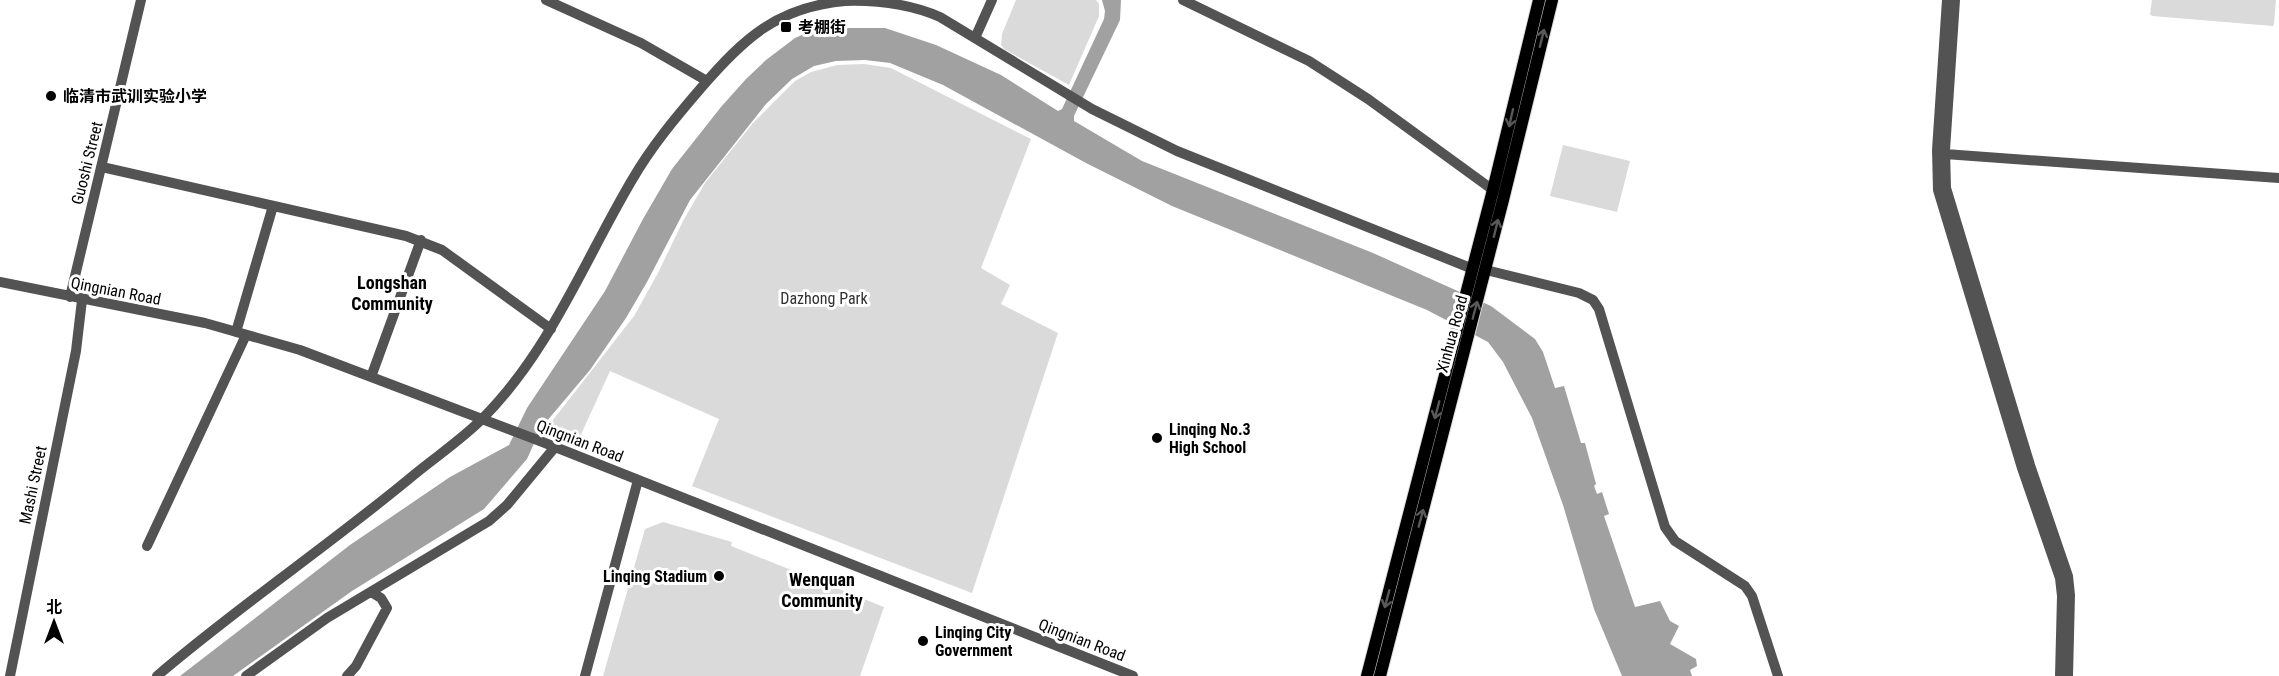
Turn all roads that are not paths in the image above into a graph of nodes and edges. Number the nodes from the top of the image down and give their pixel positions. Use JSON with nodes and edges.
{"nodes":[{"id":1,"x":141,"y":0,"type":"edge"},
{"id":2,"x":546,"y":0,"type":"edge"},
{"id":3,"x":992,"y":0,"type":"edge"},
{"id":4,"x":1183,"y":0,"type":"edge"},
{"id":5,"x":1539,"y":0,"type":"edge"},
{"id":6,"x":1552,"y":0,"type":"edge"},
{"id":7,"x":1947,"y":0,"type":"edge"},
{"id":8,"x":1955,"y":0,"type":"edge"},
{"id":9,"x":975,"y":38,"type":"junction"},
{"id":10,"x":707,"y":81,"type":"junction"},
{"id":11,"x":1945,"y":154,"type":"junction"},
{"id":12,"x":102,"y":167,"type":"junction"},
{"id":13,"x":2279,"y":178,"type":"edge"},
{"id":14,"x":1493,"y":190,"type":"junction"},
{"id":15,"x":273,"y":206,"type":"junction"},
{"id":16,"x":421,"y":240,"type":"junction"},
{"id":17,"x":1478,"y":276,"type":"junction"},
{"id":18,"x":0,"y":282,"type":"edge"},
{"id":19,"x":70,"y":297,"type":"junction"},
{"id":20,"x":82,"y":300,"type":"junction"},
{"id":21,"x":551,"y":329,"type":"junction"},
{"id":22,"x":241,"y":333,"type":"junction"},
{"id":23,"x":1462,"y":334,"type":"junction"},
{"id":24,"x":371,"y":377,"type":"junction"},
{"id":25,"x":481,"y":419,"type":"junction"},
{"id":26,"x":555,"y":447,"type":"junction"},
{"id":27,"x":638,"y":480,"type":"junction"},
{"id":28,"x":147,"y":546,"type":"dead end"},
{"id":29,"x":371,"y":591,"type":"junction"},
{"id":30,"x":10,"y":676,"type":"edge"},
{"id":31,"x":157,"y":676,"type":"edge"},
{"id":32,"x":246,"y":676,"type":"edge"},
{"id":33,"x":347,"y":676,"type":"edge"},
{"id":34,"x":585,"y":676,"type":"edge"},
{"id":35,"x":1133,"y":676,"type":"edge"},
{"id":36,"x":1367,"y":676,"type":"edge"},
{"id":37,"x":1380,"y":676,"type":"edge"},
{"id":38,"x":1778,"y":676,"type":"edge"},
{"id":39,"x":2060,"y":676,"type":"edge"},
{"id":40,"x":2068,"y":676,"type":"edge"}],
"edges":[{"from":1,"to":12,"type":"street","name":"Guoshi Street"},
{"from":2,"to":10,"type":"street"},
{"from":3,"to":9,"type":"street"},
{"from":4,"to":14,"type":"street"},
{"from":5,"to":14,"type":"main road","name":"Xinhua Road","one_way":true},
{"from":17,"to":6,"type":"main road","name":"Xinhua Road","one_way":true},
{"from":7,"to":39,"type":"street"},
{"from":8,"to":11,"type":"street"},
{"from":9,"to":10,"type":"street"},
{"from":9,"to":17,"type":"street"},
{"from":10,"to":21,"type":"street"},
{"from":11,"to":13,"type":"street"},
{"from":11,"to":40,"type":"street"},
{"from":12,"to":15,"type":"street"},
{"from":12,"to":19,"type":"street","name":"Guoshi Street"},
{"from":14,"to":17,"type":"main road","name":"Xinhua Road"},
{"from":15,"to":16,"type":"street"},
{"from":15,"to":22,"type":"street"},
{"from":16,"to":21,"type":"street"},
{"from":16,"to":24,"type":"street"},
{"from":17,"to":23,"type":"main road","name":"Xinhua Road"},
{"from":17,"to":38,"type":"street"},
{"from":18,"to":19,"type":"street","name":"Qingnian Road"},
{"from":19,"to":20,"type":"street","name":"Qingnian Road"},
{"from":20,"to":22,"type":"street","name":"Qingnian Road"},
{"from":20,"to":30,"type":"street","name":"Mashi Street"},
{"from":21,"to":25,"type":"street"},
{"from":22,"to":24,"type":"street","name":"Qingnian Road"},
{"from":22,"to":28,"type":"street"},
{"from":23,"to":36,"type":"main road","name":"Xinhua Road","one_way":true},
{"from":37,"to":23,"type":"main road","name":"Xinhua Road","one_way":true},
{"from":24,"to":25,"type":"street","name":"Qingnian Road"},
{"from":25,"to":26,"type":"street","name":"Qingnian Road"},
{"from":25,"to":31,"type":"street"},
{"from":26,"to":27,"type":"street","name":"Qingnian Road"},
{"from":26,"to":29,"type":"street"},
{"from":27,"to":34,"type":"street"},
{"from":27,"to":35,"type":"street","name":"Qingnian Road"},
{"from":29,"to":32,"type":"street"},
{"from":29,"to":33,"type":"street"}]}
